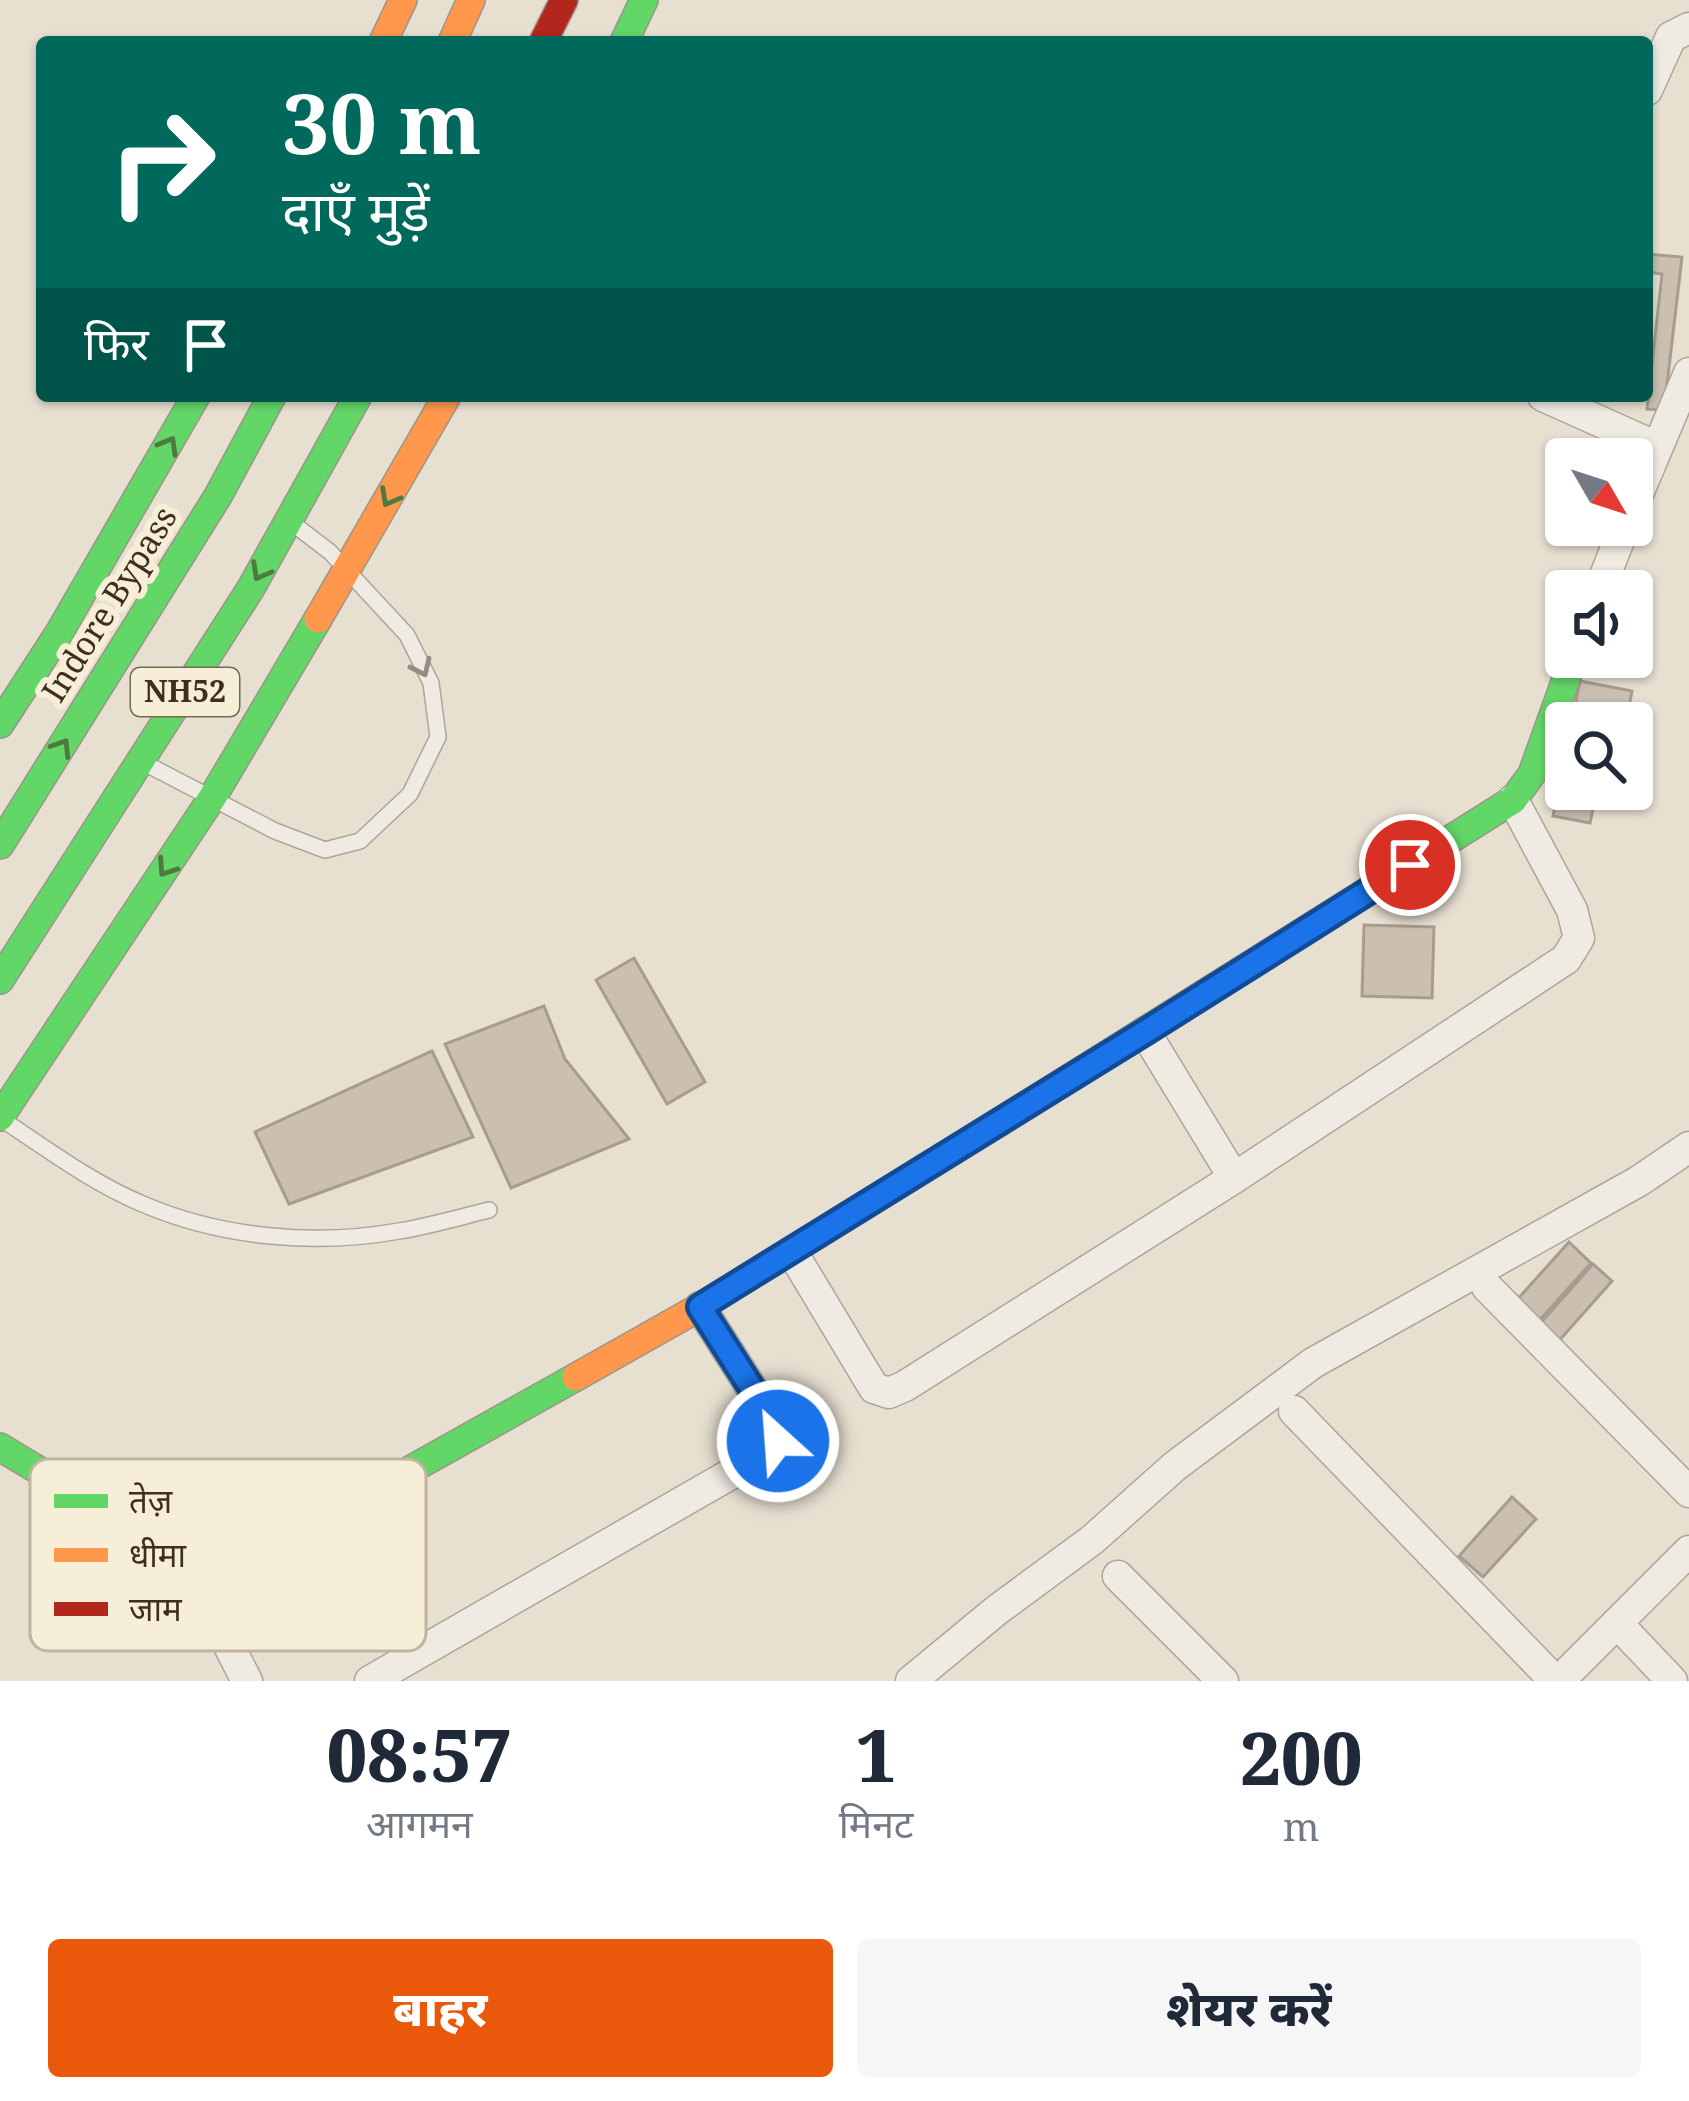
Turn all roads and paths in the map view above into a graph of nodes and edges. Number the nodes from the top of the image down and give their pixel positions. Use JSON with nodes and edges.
{"nodes":[{"id":1,"x":403,"y":0,"type":"edge"},
{"id":2,"x":471,"y":0,"type":"edge"},
{"id":3,"x":564,"y":0,"type":"edge"},
{"id":4,"x":644,"y":0,"type":"edge"},
{"id":5,"x":1689,"y":28,"type":"edge"},
{"id":6,"x":385,"y":36,"type":"edge"},
{"id":7,"x":455,"y":36,"type":"edge"},
{"id":8,"x":546,"y":36,"type":"edge"},
{"id":9,"x":627,"y":36,"type":"edge"},
{"id":10,"x":1653,"y":77,"type":"edge"},
{"id":11,"x":1689,"y":373,"type":"edge"},
{"id":12,"x":193,"y":402,"type":"edge"},
{"id":13,"x":269,"y":402,"type":"edge"},
{"id":14,"x":355,"y":402,"type":"edge"},
{"id":15,"x":443,"y":402,"type":"edge"},
{"id":16,"x":1556,"y":402,"type":"edge"},
{"id":17,"x":1657,"y":447,"type":"junction"},
{"id":18,"x":1653,"y":457,"type":"edge"},
{"id":19,"x":289,"y":520,"type":"junction"},
{"id":20,"x":347,"y":572,"type":"junction"},
{"id":21,"x":1566,"y":678,"type":"edge"},
{"id":22,"x":0,"y":724,"type":"edge"},
{"id":23,"x":140,"y":761,"type":"junction"},
{"id":24,"x":212,"y":798,"type":"junction"},
{"id":25,"x":1513,"y":800,"type":"junction"},
{"id":26,"x":0,"y":845,"type":"edge"},
{"id":27,"x":0,"y":980,"type":"edge"},
{"id":28,"x":1145,"y":1032,"type":"junction"},
{"id":29,"x":0,"y":1118,"type":"edge"},
{"id":30,"x":1689,"y":1147,"type":"edge"},
{"id":31,"x":1234,"y":1178,"type":"junction"},
{"id":32,"x":489,"y":1210,"type":"dead end"},
{"id":33,"x":792,"y":1252,"type":"junction"},
{"id":34,"x":1487,"y":1287,"type":"dead end"},
{"id":35,"x":700,"y":1307,"type":"junction"},
{"id":36,"x":1294,"y":1412,"type":"dead end"},
{"id":37,"x":0,"y":1447,"type":"edge"},
{"id":38,"x":426,"y":1461,"type":"edge"},
{"id":39,"x":30,"y":1465,"type":"edge"},
{"id":40,"x":1689,"y":1492,"type":"edge"},
{"id":41,"x":1689,"y":1551,"type":"edge"},
{"id":42,"x":1118,"y":1576,"type":"dead end"},
{"id":43,"x":1617,"y":1623,"type":"junction"},
{"id":44,"x":426,"y":1649,"type":"edge"},
{"id":45,"x":232,"y":1651,"type":"edge"},
{"id":46,"x":422,"y":1651,"type":"edge"},
{"id":47,"x":248,"y":1681,"type":"edge"},
{"id":48,"x":370,"y":1681,"type":"edge"},
{"id":49,"x":911,"y":1681,"type":"edge"},
{"id":50,"x":1223,"y":1681,"type":"edge"},
{"id":51,"x":1557,"y":1681,"type":"edge"},
{"id":52,"x":1672,"y":1681,"type":"edge"}],
"edges":[{"from":1,"to":6,"type":"main road"},
{"from":2,"to":7,"type":"main road"},
{"from":3,"to":8,"type":"main road"},
{"from":4,"to":9,"type":"main road"},
{"from":5,"to":10,"type":"street"},
{"from":11,"to":17,"type":"street"},
{"from":22,"to":12,"type":"main road","one_way":true},
{"from":26,"to":13,"type":"main road","name":"Indore Bypass","number":"NH52","one_way":true},
{"from":14,"to":19,"type":"main road","number":"NH52"},
{"from":15,"to":20,"type":"main road","one_way":true},
{"from":16,"to":17,"type":"street"},
{"from":17,"to":18,"type":"street"},
{"from":19,"to":20,"type":"lane"},
{"from":19,"to":23,"type":"main road","number":"NH52","one_way":true},
{"from":20,"to":24,"type":"main road"},
{"from":20,"to":24,"type":"lane","one_way":true},
{"from":21,"to":25,"type":"main road"},
{"from":23,"to":24,"type":"lane"},
{"from":23,"to":27,"type":"main road","number":"NH52"},
{"from":24,"to":29,"type":"main road","one_way":true},
{"from":25,"to":28,"type":"main road"},
{"from":25,"to":31,"type":"street"},
{"from":28,"to":31,"type":"street"},
{"from":28,"to":33,"type":"main road"},
{"from":29,"to":32,"type":"lane"},
{"from":30,"to":49,"type":"street"},
{"from":31,"to":33,"type":"street"},
{"from":33,"to":35,"type":"main road"},
{"from":34,"to":40,"type":"street"},
{"from":35,"to":38,"type":"main road"},
{"from":35,"to":44,"type":"street"},
{"from":36,"to":51,"type":"street"},
{"from":37,"to":39,"type":"main road"},
{"from":41,"to":43,"type":"street"},
{"from":42,"to":50,"type":"street"},
{"from":43,"to":51,"type":"street"},
{"from":43,"to":52,"type":"street"},
{"from":45,"to":47,"type":"street"},
{"from":46,"to":48,"type":"street"}]}
